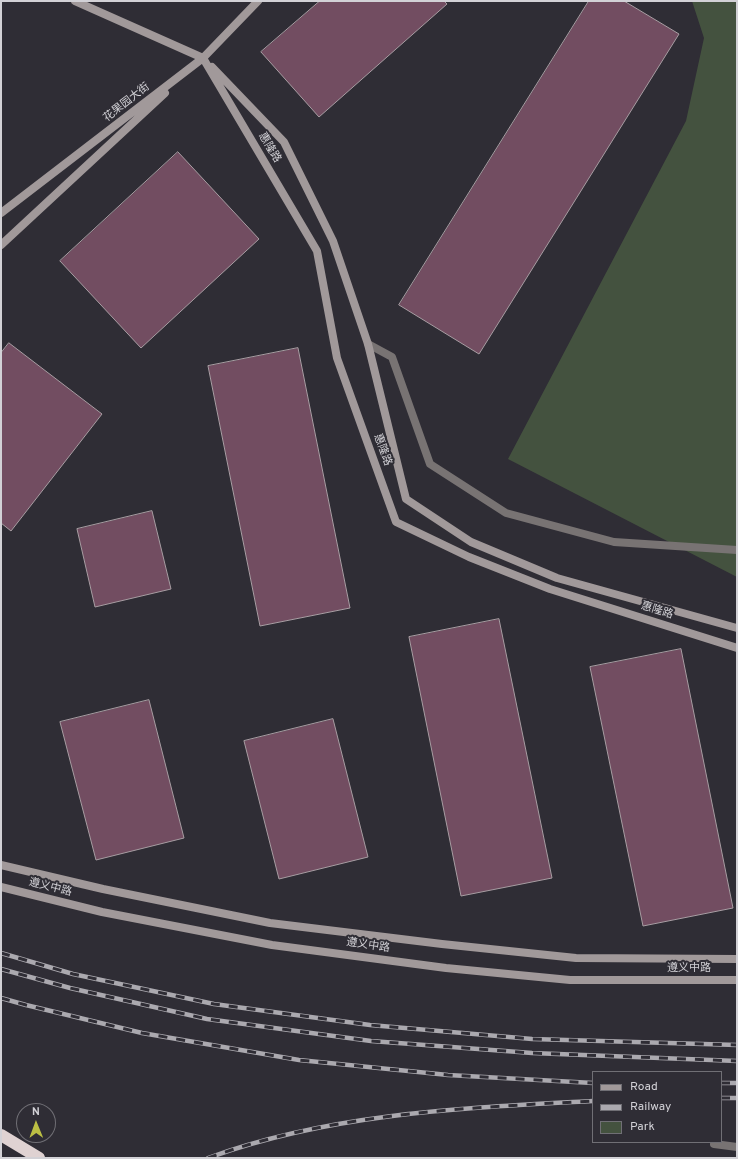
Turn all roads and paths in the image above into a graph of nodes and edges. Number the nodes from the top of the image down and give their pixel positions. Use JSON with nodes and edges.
{"nodes":[{"id":1,"x":74,"y":1,"type":"edge"},
{"id":2,"x":258,"y":1,"type":"edge"},
{"id":3,"x":202,"y":58,"type":"junction"},
{"id":4,"x":1,"y":213,"type":"edge"},
{"id":5,"x":1,"y":245,"type":"edge"},
{"id":6,"x":368,"y":344,"type":"junction"},
{"id":7,"x":737,"y":550,"type":"edge"},
{"id":8,"x":737,"y":628,"type":"edge"},
{"id":9,"x":737,"y":648,"type":"edge"},
{"id":10,"x":1,"y":865,"type":"edge"},
{"id":11,"x":1,"y":887,"type":"edge"},
{"id":12,"x":737,"y":958,"type":"edge"},
{"id":13,"x":737,"y":980,"type":"edge"},
{"id":14,"x":1,"y":1135,"type":"edge"},
{"id":15,"x":714,"y":1144,"type":"dead end"},
{"id":16,"x":737,"y":1147,"type":"edge"},
{"id":17,"x":40,"y":1158,"type":"edge"}],
"edges":[{"from":1,"to":3,"type":"street","name":"惠隆路"},
{"from":2,"to":3,"type":"street","name":"花果园大街"},
{"from":3,"to":4,"type":"street","name":"花果园大街"},
{"from":3,"to":5,"type":"street"},
{"from":3,"to":6,"type":"street","name":"惠隆路"},
{"from":3,"to":9,"type":"street","name":"惠隆路"},
{"from":6,"to":7,"type":"lane"},
{"from":6,"to":8,"type":"street","name":"惠隆路"},
{"from":10,"to":12,"type":"street","name":"遵义中路"},
{"from":11,"to":13,"type":"street","name":"遵义中路"},
{"from":14,"to":17,"type":"highway"},
{"from":15,"to":16,"type":"lane"}]}
